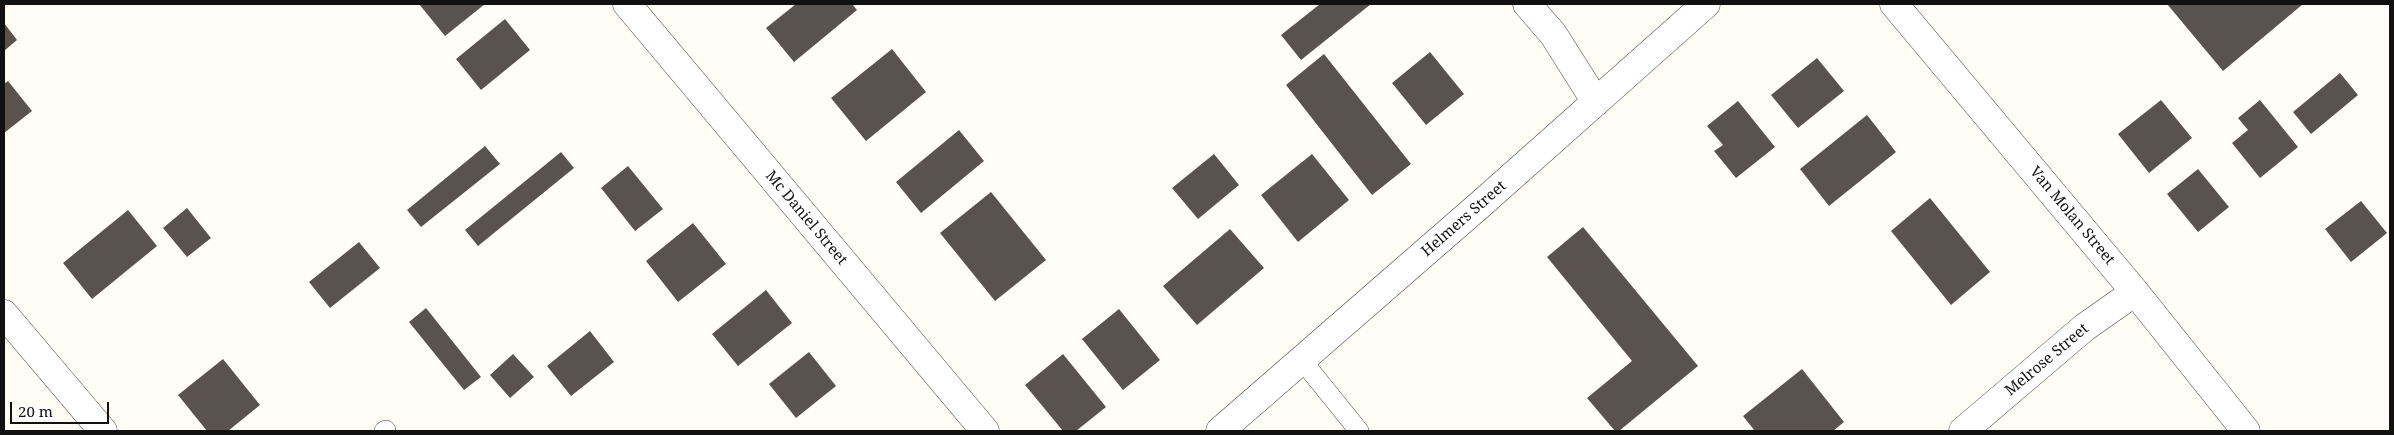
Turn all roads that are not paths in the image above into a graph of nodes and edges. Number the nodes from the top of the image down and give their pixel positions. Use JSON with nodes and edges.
{"nodes":[{"id":1,"x":627,"y":4,"type":"edge"},
{"id":2,"x":1527,"y":4,"type":"edge"},
{"id":3,"x":1706,"y":4,"type":"edge"},
{"id":4,"x":1894,"y":4,"type":"edge"},
{"id":5,"x":1596,"y":102,"type":"junction"},
{"id":6,"x":2135,"y":292,"type":"junction"},
{"id":7,"x":4,"y":314,"type":"edge"},
{"id":8,"x":1301,"y":359,"type":"junction"},
{"id":9,"x":103,"y":431,"type":"edge"},
{"id":10,"x":985,"y":431,"type":"edge"},
{"id":11,"x":1220,"y":431,"type":"edge"},
{"id":12,"x":1359,"y":431,"type":"edge"},
{"id":13,"x":1963,"y":431,"type":"edge"},
{"id":14,"x":2246,"y":431,"type":"edge"}],
"edges":[{"from":1,"to":10,"type":"street","name":"Mc Daniel Street"},
{"from":2,"to":5,"type":"street"},
{"from":3,"to":5,"type":"street","name":"Helmers Street"},
{"from":4,"to":6,"type":"street","name":"Van Molan Street"},
{"from":5,"to":8,"type":"street","name":"Helmers Street"},
{"from":6,"to":13,"type":"street","name":"Melrose Street"},
{"from":6,"to":14,"type":"street","name":"Van Molan Street"},
{"from":7,"to":9,"type":"street"},
{"from":8,"to":11,"type":"street","name":"Helmers Street"},
{"from":8,"to":12,"type":"lane"}]}
